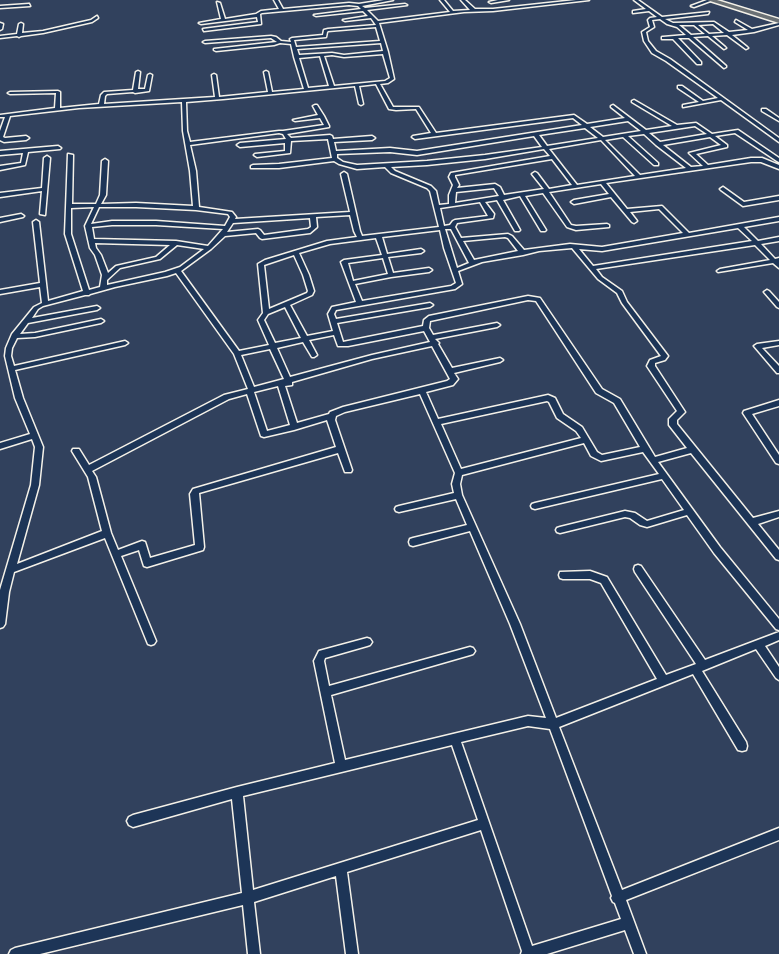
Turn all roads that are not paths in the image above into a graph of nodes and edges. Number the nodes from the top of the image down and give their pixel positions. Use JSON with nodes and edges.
{"nodes":[{"id":1,"x":3,"y":0,"type":"edge"},
{"id":2,"x":276,"y":0,"type":"edge"},
{"id":3,"x":391,"y":0,"type":"edge"},
{"id":4,"x":442,"y":0,"type":"edge"},
{"id":5,"x":463,"y":0,"type":"edge"},
{"id":6,"x":508,"y":0,"type":"edge"},
{"id":7,"x":535,"y":0,"type":"edge"},
{"id":8,"x":584,"y":0,"type":"edge"},
{"id":9,"x":636,"y":0,"type":"edge"},
{"id":10,"x":710,"y":0,"type":"edge"},
{"id":11,"x":716,"y":0,"type":"edge"},
{"id":12,"x":366,"y":2,"type":"edge"},
{"id":13,"x":491,"y":2,"type":"dead end"},
{"id":14,"x":218,"y":3,"type":"dead end"},
{"id":15,"x":29,"y":5,"type":"dead end"},
{"id":16,"x":359,"y":5,"type":"junction"},
{"id":17,"x":405,"y":5,"type":"dead end"},
{"id":18,"x":541,"y":5,"type":"junction"},
{"id":19,"x":693,"y":6,"type":"dead end"},
{"id":20,"x":0,"y":7,"type":"edge"},
{"id":21,"x":281,"y":9,"type":"junction"},
{"id":22,"x":364,"y":10,"type":"junction"},
{"id":23,"x":473,"y":10,"type":"junction"},
{"id":24,"x":650,"y":10,"type":"junction"},
{"id":25,"x":452,"y":12,"type":"junction"},
{"id":26,"x":634,"y":12,"type":"dead end"},
{"id":27,"x":708,"y":13,"type":"dead end"},
{"id":28,"x":258,"y":15,"type":"junction"},
{"id":29,"x":316,"y":15,"type":"dead end"},
{"id":30,"x":97,"y":17,"type":"dead end"},
{"id":31,"x":371,"y":17,"type":"junction"},
{"id":32,"x":662,"y":17,"type":"junction"},
{"id":33,"x":223,"y":20,"type":"junction"},
{"id":34,"x":345,"y":20,"type":"dead end"},
{"id":35,"x":779,"y":20,"type":"edge"},
{"id":36,"x":736,"y":21,"type":"dead end"},
{"id":37,"x":201,"y":22,"type":"dead end"},
{"id":38,"x":694,"y":23,"type":"junction"},
{"id":39,"x":1,"y":24,"type":"dead end"},
{"id":40,"x":21,"y":24,"type":"dead end"},
{"id":41,"x":376,"y":24,"type":"junction"},
{"id":42,"x":673,"y":24,"type":"junction"},
{"id":43,"x":779,"y":24,"type":"edge"},
{"id":44,"x":0,"y":29,"type":"edge"},
{"id":45,"x":204,"y":30,"type":"dead end"},
{"id":46,"x":753,"y":31,"type":"junction"},
{"id":47,"x":730,"y":34,"type":"junction"},
{"id":48,"x":19,"y":36,"type":"junction"},
{"id":49,"x":710,"y":36,"type":"junction"},
{"id":50,"x":0,"y":37,"type":"edge"},
{"id":51,"x":691,"y":37,"type":"junction"},
{"id":52,"x":663,"y":38,"type":"dead end"},
{"id":53,"x":675,"y":38,"type":"junction"},
{"id":54,"x":205,"y":42,"type":"dead end"},
{"id":55,"x":280,"y":42,"type":"junction"},
{"id":56,"x":383,"y":42,"type":"junction"},
{"id":57,"x":292,"y":43,"type":"junction"},
{"id":58,"x":294,"y":48,"type":"junction"},
{"id":59,"x":724,"y":48,"type":"dead end"},
{"id":60,"x":746,"y":48,"type":"dead end"},
{"id":61,"x":216,"y":50,"type":"dead end"},
{"id":62,"x":386,"y":52,"type":"junction"},
{"id":63,"x":322,"y":55,"type":"junction"},
{"id":64,"x":296,"y":57,"type":"junction"},
{"id":65,"x":699,"y":63,"type":"dead end"},
{"id":66,"x":724,"y":66,"type":"dead end"},
{"id":67,"x":138,"y":72,"type":"dead end"},
{"id":68,"x":266,"y":72,"type":"dead end"},
{"id":69,"x":150,"y":75,"type":"dead end"},
{"id":70,"x":214,"y":75,"type":"dead end"},
{"id":71,"x":377,"y":83,"type":"junction"},
{"id":72,"x":357,"y":84,"type":"junction"},
{"id":73,"x":332,"y":87,"type":"junction"},
{"id":74,"x":680,"y":87,"type":"dead end"},
{"id":75,"x":306,"y":89,"type":"junction"},
{"id":76,"x":135,"y":92,"type":"junction"},
{"id":77,"x":10,"y":93,"type":"dead end"},
{"id":78,"x":270,"y":93,"type":"junction"},
{"id":79,"x":217,"y":98,"type":"junction"},
{"id":80,"x":720,"y":99,"type":"junction"},
{"id":81,"x":184,"y":101,"type":"junction"},
{"id":82,"x":634,"y":101,"type":"dead end"},
{"id":83,"x":702,"y":102,"type":"junction"},
{"id":84,"x":361,"y":104,"type":"dead end"},
{"id":85,"x":101,"y":105,"type":"junction"},
{"id":86,"x":315,"y":106,"type":"dead end"},
{"id":87,"x":613,"y":106,"type":"dead end"},
{"id":88,"x":685,"y":106,"type":"dead end"},
{"id":89,"x":57,"y":110,"type":"junction"},
{"id":90,"x":764,"y":110,"type":"dead end"},
{"id":91,"x":8,"y":115,"type":"junction"},
{"id":92,"x":0,"y":116,"type":"edge"},
{"id":93,"x":322,"y":116,"type":"junction"},
{"id":94,"x":629,"y":119,"type":"junction"},
{"id":95,"x":295,"y":120,"type":"dead end"},
{"id":96,"x":779,"y":120,"type":"edge"},
{"id":97,"x":588,"y":126,"type":"junction"},
{"id":98,"x":676,"y":126,"type":"junction"},
{"id":99,"x":282,"y":132,"type":"junction"},
{"id":100,"x":645,"y":132,"type":"junction"},
{"id":101,"x":434,"y":134,"type":"junction"},
{"id":102,"x":536,"y":135,"type":"junction"},
{"id":103,"x":625,"y":136,"type":"junction"},
{"id":104,"x":713,"y":136,"type":"junction"},
{"id":105,"x":415,"y":137,"type":"dead end"},
{"id":106,"x":0,"y":138,"type":"edge"},
{"id":107,"x":26,"y":138,"type":"dead end"},
{"id":108,"x":372,"y":138,"type":"dead end"},
{"id":109,"x":288,"y":140,"type":"junction"},
{"id":110,"x":602,"y":140,"type":"junction"},
{"id":111,"x":779,"y":140,"type":"edge"},
{"id":112,"x":332,"y":141,"type":"junction"},
{"id":113,"x":189,"y":144,"type":"junction"},
{"id":114,"x":240,"y":144,"type":"dead end"},
{"id":115,"x":658,"y":144,"type":"junction"},
{"id":116,"x":58,"y":148,"type":"dead end"},
{"id":117,"x":547,"y":148,"type":"junction"},
{"id":118,"x":26,"y":151,"type":"junction"},
{"id":119,"x":370,"y":152,"type":"junction"},
{"id":120,"x":0,"y":154,"type":"edge"},
{"id":121,"x":70,"y":155,"type":"dead end"},
{"id":122,"x":256,"y":155,"type":"dead end"},
{"id":123,"x":335,"y":156,"type":"junction"},
{"id":124,"x":554,"y":157,"type":"junction"},
{"id":125,"x":47,"y":158,"type":"dead end"},
{"id":126,"x":779,"y":160,"type":"edge"},
{"id":127,"x":105,"y":161,"type":"dead end"},
{"id":128,"x":656,"y":164,"type":"dead end"},
{"id":129,"x":386,"y":165,"type":"junction"},
{"id":130,"x":373,"y":166,"type":"junction"},
{"id":131,"x":706,"y":166,"type":"junction"},
{"id":132,"x":252,"y":167,"type":"dead end"},
{"id":133,"x":779,"y":167,"type":"edge"},
{"id":134,"x":0,"y":168,"type":"edge"},
{"id":135,"x":690,"y":169,"type":"junction"},
{"id":136,"x":344,"y":174,"type":"dead end"},
{"id":137,"x":534,"y":174,"type":"dead end"},
{"id":138,"x":639,"y":177,"type":"junction"},
{"id":139,"x":603,"y":183,"type":"junction"},
{"id":140,"x":576,"y":187,"type":"junction"},
{"id":141,"x":723,"y":188,"type":"dead end"},
{"id":142,"x":45,"y":189,"type":"junction"},
{"id":143,"x":455,"y":190,"type":"junction"},
{"id":144,"x":546,"y":191,"type":"junction"},
{"id":145,"x":0,"y":195,"type":"edge"},
{"id":146,"x":522,"y":195,"type":"junction"},
{"id":147,"x":613,"y":195,"type":"junction"},
{"id":148,"x":501,"y":198,"type":"junction"},
{"id":149,"x":779,"y":198,"type":"edge"},
{"id":150,"x":482,"y":201,"type":"junction"},
{"id":151,"x":574,"y":202,"type":"dead end"},
{"id":152,"x":97,"y":204,"type":"junction"},
{"id":153,"x":452,"y":205,"type":"junction"},
{"id":154,"x":70,"y":206,"type":"junction"},
{"id":155,"x":438,"y":207,"type":"junction"},
{"id":156,"x":196,"y":208,"type":"junction"},
{"id":157,"x":626,"y":211,"type":"junction"},
{"id":158,"x":353,"y":213,"type":"junction"},
{"id":159,"x":43,"y":214,"type":"dead end"},
{"id":160,"x":21,"y":216,"type":"dead end"},
{"id":161,"x":314,"y":216,"type":"junction"},
{"id":162,"x":779,"y":219,"type":"edge"},
{"id":163,"x":0,"y":220,"type":"edge"},
{"id":164,"x":231,"y":221,"type":"junction"},
{"id":165,"x":634,"y":221,"type":"dead end"},
{"id":166,"x":36,"y":222,"type":"dead end"},
{"id":167,"x":739,"y":225,"type":"junction"},
{"id":168,"x":88,"y":226,"type":"junction"},
{"id":169,"x":607,"y":226,"type":"dead end"},
{"id":170,"x":452,"y":227,"type":"junction"},
{"id":171,"x":443,"y":228,"type":"junction"},
{"id":172,"x":517,"y":230,"type":"dead end"},
{"id":173,"x":543,"y":230,"type":"dead end"},
{"id":174,"x":225,"y":231,"type":"junction"},
{"id":175,"x":688,"y":235,"type":"junction"},
{"id":176,"x":379,"y":237,"type":"junction"},
{"id":177,"x":361,"y":239,"type":"junction"},
{"id":178,"x":779,"y":239,"type":"edge"},
{"id":179,"x":459,"y":240,"type":"junction"},
{"id":180,"x":91,"y":241,"type":"junction"},
{"id":181,"x":176,"y":243,"type":"junction"},
{"id":182,"x":756,"y":243,"type":"junction"},
{"id":183,"x":574,"y":247,"type":"junction"},
{"id":184,"x":209,"y":248,"type":"junction"},
{"id":185,"x":421,"y":251,"type":"dead end"},
{"id":186,"x":296,"y":252,"type":"junction"},
{"id":187,"x":523,"y":253,"type":"junction"},
{"id":188,"x":386,"y":256,"type":"junction"},
{"id":189,"x":776,"y":260,"type":"edge"},
{"id":190,"x":472,"y":263,"type":"junction"},
{"id":191,"x":779,"y":266,"type":"edge"},
{"id":192,"x":592,"y":268,"type":"junction"},
{"id":193,"x":429,"y":270,"type":"dead end"},
{"id":194,"x":456,"y":270,"type":"junction"},
{"id":195,"x":178,"y":271,"type":"junction"},
{"id":196,"x":720,"y":271,"type":"dead end"},
{"id":197,"x":391,"y":275,"type":"junction"},
{"id":198,"x":105,"y":279,"type":"junction"},
{"id":199,"x":351,"y":283,"type":"junction"},
{"id":200,"x":43,"y":284,"type":"junction"},
{"id":201,"x":103,"y":288,"type":"junction"},
{"id":202,"x":0,"y":292,"type":"edge"},
{"id":203,"x":767,"y":292,"type":"dead end"},
{"id":204,"x":87,"y":294,"type":"junction"},
{"id":205,"x":45,"y":304,"type":"junction"},
{"id":206,"x":360,"y":304,"type":"junction"},
{"id":207,"x":287,"y":305,"type":"junction"},
{"id":208,"x":430,"y":305,"type":"dead end"},
{"id":209,"x":779,"y":306,"type":"edge"},
{"id":210,"x":97,"y":308,"type":"dead end"},
{"id":211,"x":266,"y":313,"type":"junction"},
{"id":212,"x":26,"y":321,"type":"junction"},
{"id":213,"x":101,"y":321,"type":"dead end"},
{"id":214,"x":334,"y":321,"type":"junction"},
{"id":215,"x":497,"y":325,"type":"dead end"},
{"id":216,"x":426,"y":328,"type":"junction"},
{"id":217,"x":337,"y":332,"type":"junction"},
{"id":218,"x":14,"y":336,"type":"junction"},
{"id":219,"x":305,"y":340,"type":"junction"},
{"id":220,"x":434,"y":340,"type":"junction"},
{"id":221,"x":125,"y":343,"type":"dead end"},
{"id":222,"x":779,"y":343,"type":"edge"},
{"id":223,"x":273,"y":347,"type":"junction"},
{"id":224,"x":237,"y":354,"type":"junction"},
{"id":225,"x":314,"y":355,"type":"dead end"},
{"id":226,"x":4,"y":357,"type":"edge"},
{"id":227,"x":500,"y":360,"type":"dead end"},
{"id":228,"x":11,"y":369,"type":"junction"},
{"id":229,"x":451,"y":371,"type":"junction"},
{"id":230,"x":779,"y":371,"type":"edge"},
{"id":231,"x":288,"y":380,"type":"junction"},
{"id":232,"x":251,"y":390,"type":"junction"},
{"id":233,"x":422,"y":391,"type":"junction"},
{"id":234,"x":779,"y":403,"type":"edge"},
{"id":235,"x":331,"y":416,"type":"junction"},
{"id":236,"x":436,"y":422,"type":"junction"},
{"id":237,"x":294,"y":427,"type":"junction"},
{"id":238,"x":34,"y":436,"type":"junction"},
{"id":239,"x":586,"y":440,"type":"junction"},
{"id":240,"x":0,"y":446,"type":"edge"},
{"id":241,"x":341,"y":449,"type":"junction"},
{"id":242,"x":645,"y":450,"type":"junction"},
{"id":243,"x":692,"y":450,"type":"junction"},
{"id":244,"x":76,"y":451,"type":"dead end"},
{"id":245,"x":653,"y":460,"type":"junction"},
{"id":246,"x":779,"y":461,"type":"edge"},
{"id":247,"x":87,"y":470,"type":"junction"},
{"id":248,"x":348,"y":470,"type":"dead end"},
{"id":249,"x":459,"y":472,"type":"junction"},
{"id":250,"x":664,"y":476,"type":"junction"},
{"id":251,"x":458,"y":495,"type":"junction"},
{"id":252,"x":535,"y":506,"type":"dead end"},
{"id":253,"x":399,"y":509,"type":"dead end"},
{"id":254,"x":690,"y":511,"type":"junction"},
{"id":255,"x":779,"y":514,"type":"edge"},
{"id":256,"x":752,"y":522,"type":"junction"},
{"id":257,"x":472,"y":528,"type":"junction"},
{"id":258,"x":560,"y":530,"type":"dead end"},
{"id":259,"x":107,"y":533,"type":"junction"},
{"id":260,"x":412,"y":542,"type":"dead end"},
{"id":261,"x":117,"y":554,"type":"junction"},
{"id":262,"x":779,"y":556,"type":"edge"},
{"id":263,"x":638,"y":569,"type":"dead end"},
{"id":264,"x":10,"y":570,"type":"junction"},
{"id":265,"x":563,"y":576,"type":"dead end"},
{"id":266,"x":0,"y":624,"type":"edge"},
{"id":267,"x":779,"y":626,"type":"edge"},
{"id":268,"x":779,"y":636,"type":"edge"},
{"id":269,"x":151,"y":641,"type":"dead end"},
{"id":270,"x":367,"y":642,"type":"dead end"},
{"id":271,"x":758,"y":644,"type":"junction"},
{"id":272,"x":470,"y":651,"type":"dead end"},
{"id":273,"x":699,"y":667,"type":"junction"},
{"id":274,"x":779,"y":675,"type":"edge"},
{"id":275,"x":664,"y":681,"type":"junction"},
{"id":276,"x":325,"y":692,"type":"junction"},
{"id":277,"x":554,"y":724,"type":"junction"},
{"id":278,"x":455,"y":739,"type":"junction"},
{"id":279,"x":742,"y":746,"type":"dead end"},
{"id":280,"x":341,"y":766,"type":"junction"},
{"id":281,"x":237,"y":792,"type":"junction"},
{"id":282,"x":134,"y":821,"type":"dead end"},
{"id":283,"x":484,"y":824,"type":"junction"},
{"id":284,"x":779,"y":834,"type":"edge"},
{"id":285,"x":341,"y":869,"type":"junction"},
{"id":286,"x":247,"y":898,"type":"junction"},
{"id":287,"x":617,"y":898,"type":"junction"},
{"id":288,"x":628,"y":924,"type":"junction"},
{"id":289,"x":15,"y":954,"type":"edge"},
{"id":290,"x":254,"y":954,"type":"edge"},
{"id":291,"x":352,"y":954,"type":"edge"},
{"id":292,"x":528,"y":954,"type":"edge"},
{"id":293,"x":640,"y":954,"type":"edge"}],
"edges":[{"from":1,"to":20,"type":"street"},
{"from":2,"to":21,"type":"street"},
{"from":3,"to":12,"type":"street"},
{"from":4,"to":25,"type":"street"},
{"from":5,"to":23,"type":"street"},
{"from":6,"to":13,"type":"street"},
{"from":7,"to":18,"type":"street"},
{"from":8,"to":18,"type":"street"},
{"from":9,"to":24,"type":"street"},
{"from":10,"to":19,"type":"street"},
{"from":10,"to":35,"type":"main road"},
{"from":11,"to":35,"type":"main road"},
{"from":12,"to":16,"type":"street"},
{"from":14,"to":33,"type":"street"},
{"from":15,"to":20,"type":"street"},
{"from":16,"to":21,"type":"street"},
{"from":16,"to":22,"type":"street"},
{"from":17,"to":22,"type":"street"},
{"from":18,"to":23,"type":"street"},
{"from":21,"to":28,"type":"street"},
{"from":22,"to":29,"type":"street"},
{"from":22,"to":31,"type":"street"},
{"from":23,"to":25,"type":"street"},
{"from":24,"to":26,"type":"street"},
{"from":24,"to":32,"type":"street"},
{"from":25,"to":41,"type":"street"},
{"from":27,"to":32,"type":"street"},
{"from":28,"to":33,"type":"street"},
{"from":28,"to":45,"type":"street"},
{"from":30,"to":48,"type":"street"},
{"from":31,"to":34,"type":"street"},
{"from":31,"to":41,"type":"street"},
{"from":32,"to":42,"type":"street"},
{"from":32,"to":80,"type":"street"},
{"from":33,"to":37,"type":"street"},
{"from":36,"to":46,"type":"street"},
{"from":38,"to":42,"type":"street"},
{"from":38,"to":47,"type":"street"},
{"from":38,"to":49,"type":"street"},
{"from":39,"to":44,"type":"street"},
{"from":40,"to":48,"type":"street"},
{"from":41,"to":56,"type":"street"},
{"from":41,"to":57,"type":"street"},
{"from":42,"to":51,"type":"street"},
{"from":43,"to":46,"type":"street"},
{"from":46,"to":47,"type":"street"},
{"from":47,"to":49,"type":"street"},
{"from":47,"to":60,"type":"street"},
{"from":48,"to":50,"type":"street"},
{"from":49,"to":51,"type":"street"},
{"from":49,"to":59,"type":"street"},
{"from":51,"to":53,"type":"street"},
{"from":51,"to":66,"type":"street"},
{"from":52,"to":53,"type":"street"},
{"from":53,"to":65,"type":"street"},
{"from":54,"to":55,"type":"street"},
{"from":55,"to":57,"type":"street"},
{"from":55,"to":61,"type":"street"},
{"from":56,"to":58,"type":"street"},
{"from":56,"to":62,"type":"street"},
{"from":57,"to":58,"type":"street"},
{"from":58,"to":64,"type":"street"},
{"from":62,"to":63,"type":"street"},
{"from":62,"to":71,"type":"street"},
{"from":63,"to":64,"type":"street"},
{"from":63,"to":73,"type":"street"},
{"from":64,"to":75,"type":"street"},
{"from":67,"to":76,"type":"street"},
{"from":68,"to":78,"type":"street"},
{"from":69,"to":76,"type":"street"},
{"from":70,"to":79,"type":"street"},
{"from":71,"to":72,"type":"street"},
{"from":71,"to":101,"type":"street"},
{"from":72,"to":73,"type":"street"},
{"from":72,"to":84,"type":"street"},
{"from":73,"to":75,"type":"street"},
{"from":74,"to":83,"type":"street"},
{"from":75,"to":78,"type":"street"},
{"from":76,"to":85,"type":"street"},
{"from":77,"to":89,"type":"street"},
{"from":78,"to":79,"type":"street"},
{"from":79,"to":81,"type":"street"},
{"from":80,"to":83,"type":"street"},
{"from":80,"to":111,"type":"street"},
{"from":81,"to":85,"type":"street"},
{"from":81,"to":113,"type":"street"},
{"from":82,"to":98,"type":"street"},
{"from":83,"to":88,"type":"street"},
{"from":85,"to":89,"type":"street"},
{"from":86,"to":93,"type":"street"},
{"from":87,"to":94,"type":"street"},
{"from":89,"to":91,"type":"street"},
{"from":90,"to":96,"type":"street"},
{"from":91,"to":92,"type":"street"},
{"from":91,"to":106,"type":"street"},
{"from":93,"to":95,"type":"street"},
{"from":93,"to":99,"type":"street"},
{"from":94,"to":97,"type":"street"},
{"from":94,"to":100,"type":"street"},
{"from":97,"to":101,"type":"street"},
{"from":97,"to":102,"type":"street"},
{"from":97,"to":110,"type":"street"},
{"from":98,"to":100,"type":"street"},
{"from":98,"to":104,"type":"street"},
{"from":99,"to":109,"type":"street"},
{"from":99,"to":113,"type":"street"},
{"from":100,"to":103,"type":"street"},
{"from":100,"to":115,"type":"street"},
{"from":101,"to":105,"type":"street"},
{"from":102,"to":117,"type":"street"},
{"from":102,"to":119,"type":"street"},
{"from":103,"to":110,"type":"street"},
{"from":103,"to":128,"type":"street"},
{"from":104,"to":115,"type":"street"},
{"from":104,"to":126,"type":"street"},
{"from":104,"to":131,"type":"street"},
{"from":106,"to":107,"type":"street"},
{"from":108,"to":112,"type":"street"},
{"from":109,"to":112,"type":"street"},
{"from":109,"to":114,"type":"street"},
{"from":109,"to":122,"type":"street"},
{"from":110,"to":117,"type":"street"},
{"from":110,"to":138,"type":"street"},
{"from":112,"to":123,"type":"street"},
{"from":113,"to":156,"type":"street"},
{"from":115,"to":135,"type":"street"},
{"from":116,"to":118,"type":"street"},
{"from":117,"to":124,"type":"street"},
{"from":117,"to":129,"type":"street"},
{"from":118,"to":120,"type":"street"},
{"from":118,"to":134,"type":"street"},
{"from":119,"to":123,"type":"street"},
{"from":119,"to":130,"type":"street"},
{"from":121,"to":154,"type":"street"},
{"from":123,"to":130,"type":"street"},
{"from":123,"to":132,"type":"street"},
{"from":124,"to":140,"type":"street"},
{"from":124,"to":143,"type":"street"},
{"from":125,"to":142,"type":"street"},
{"from":127,"to":152,"type":"street"},
{"from":129,"to":130,"type":"street"},
{"from":129,"to":155,"type":"street"},
{"from":131,"to":133,"type":"street"},
{"from":131,"to":135,"type":"street"},
{"from":135,"to":138,"type":"street"},
{"from":136,"to":158,"type":"street"},
{"from":137,"to":144,"type":"street"},
{"from":138,"to":139,"type":"street"},
{"from":139,"to":140,"type":"street"},
{"from":139,"to":147,"type":"street"},
{"from":140,"to":144,"type":"street"},
{"from":141,"to":149,"type":"street"},
{"from":142,"to":145,"type":"street"},
{"from":142,"to":159,"type":"street"},
{"from":143,"to":148,"type":"street"},
{"from":143,"to":153,"type":"street"},
{"from":144,"to":146,"type":"street"},
{"from":144,"to":169,"type":"street"},
{"from":146,"to":148,"type":"street"},
{"from":146,"to":173,"type":"street"},
{"from":147,"to":151,"type":"street"},
{"from":147,"to":157,"type":"street"},
{"from":148,"to":150,"type":"street"},
{"from":148,"to":172,"type":"street"},
{"from":150,"to":153,"type":"street"},
{"from":150,"to":170,"type":"street"},
{"from":152,"to":154,"type":"street"},
{"from":152,"to":156,"type":"street"},
{"from":152,"to":168,"type":"street"},
{"from":153,"to":155,"type":"street"},
{"from":154,"to":204,"type":"street"},
{"from":155,"to":171,"type":"street"},
{"from":156,"to":164,"type":"street"},
{"from":157,"to":165,"type":"street"},
{"from":157,"to":175,"type":"street"},
{"from":158,"to":161,"type":"street"},
{"from":158,"to":177,"type":"street"},
{"from":160,"to":163,"type":"street"},
{"from":161,"to":164,"type":"street"},
{"from":161,"to":174,"type":"street"},
{"from":162,"to":167,"type":"street"},
{"from":164,"to":174,"type":"street"},
{"from":166,"to":200,"type":"street"},
{"from":167,"to":175,"type":"street"},
{"from":167,"to":182,"type":"street"},
{"from":168,"to":174,"type":"street"},
{"from":168,"to":180,"type":"street"},
{"from":170,"to":171,"type":"street"},
{"from":170,"to":179,"type":"street"},
{"from":171,"to":176,"type":"street"},
{"from":171,"to":194,"type":"street"},
{"from":174,"to":184,"type":"street"},
{"from":175,"to":183,"type":"street"},
{"from":176,"to":177,"type":"street"},
{"from":176,"to":188,"type":"street"},
{"from":177,"to":186,"type":"street"},
{"from":178,"to":182,"type":"street"},
{"from":179,"to":187,"type":"street"},
{"from":179,"to":190,"type":"street"},
{"from":180,"to":181,"type":"street"},
{"from":180,"to":198,"type":"street"},
{"from":181,"to":184,"type":"street"},
{"from":181,"to":198,"type":"street"},
{"from":182,"to":189,"type":"street"},
{"from":182,"to":192,"type":"street"},
{"from":183,"to":187,"type":"street"},
{"from":183,"to":192,"type":"street"},
{"from":184,"to":195,"type":"street"},
{"from":185,"to":188,"type":"street"},
{"from":186,"to":207,"type":"street"},
{"from":186,"to":211,"type":"street"},
{"from":187,"to":190,"type":"street"},
{"from":188,"to":197,"type":"street"},
{"from":188,"to":199,"type":"street"},
{"from":189,"to":191,"type":"street"},
{"from":189,"to":196,"type":"street"},
{"from":190,"to":194,"type":"street"},
{"from":192,"to":243,"type":"street"},
{"from":193,"to":197,"type":"street"},
{"from":194,"to":206,"type":"street"},
{"from":195,"to":201,"type":"street"},
{"from":195,"to":224,"type":"street"},
{"from":197,"to":199,"type":"street"},
{"from":198,"to":201,"type":"street"},
{"from":199,"to":206,"type":"street"},
{"from":200,"to":202,"type":"street"},
{"from":200,"to":205,"type":"street"},
{"from":201,"to":204,"type":"street"},
{"from":203,"to":209,"type":"street"},
{"from":204,"to":205,"type":"street"},
{"from":205,"to":212,"type":"street"},
{"from":206,"to":214,"type":"street"},
{"from":207,"to":211,"type":"street"},
{"from":207,"to":219,"type":"street"},
{"from":208,"to":214,"type":"street"},
{"from":210,"to":212,"type":"street"},
{"from":211,"to":223,"type":"street"},
{"from":212,"to":218,"type":"street"},
{"from":213,"to":218,"type":"street"},
{"from":214,"to":217,"type":"street"},
{"from":215,"to":220,"type":"street"},
{"from":216,"to":217,"type":"street"},
{"from":216,"to":220,"type":"street"},
{"from":216,"to":242,"type":"street"},
{"from":217,"to":219,"type":"street"},
{"from":218,"to":226,"type":"street"},
{"from":219,"to":223,"type":"street"},
{"from":219,"to":225,"type":"street"},
{"from":220,"to":229,"type":"street"},
{"from":220,"to":231,"type":"street"},
{"from":221,"to":228,"type":"street"},
{"from":222,"to":230,"type":"street"},
{"from":223,"to":224,"type":"street"},
{"from":223,"to":231,"type":"street"},
{"from":224,"to":232,"type":"street"},
{"from":226,"to":228,"type":"street"},
{"from":227,"to":229,"type":"street"},
{"from":228,"to":238,"type":"street"},
{"from":229,"to":233,"type":"street"},
{"from":231,"to":232,"type":"street"},
{"from":231,"to":237,"type":"street"},
{"from":232,"to":237,"type":"street"},
{"from":232,"to":247,"type":"street"},
{"from":233,"to":235,"type":"street"},
{"from":233,"to":236,"type":"street"},
{"from":234,"to":246,"type":"street"},
{"from":235,"to":237,"type":"street"},
{"from":235,"to":241,"type":"street"},
{"from":236,"to":239,"type":"street"},
{"from":236,"to":249,"type":"street"},
{"from":238,"to":240,"type":"street"},
{"from":238,"to":264,"type":"street"},
{"from":239,"to":242,"type":"street"},
{"from":239,"to":249,"type":"street"},
{"from":241,"to":248,"type":"street"},
{"from":241,"to":261,"type":"street"},
{"from":242,"to":245,"type":"street"},
{"from":243,"to":245,"type":"street"},
{"from":243,"to":256,"type":"street"},
{"from":244,"to":247,"type":"street"},
{"from":245,"to":250,"type":"street"},
{"from":247,"to":259,"type":"street"},
{"from":249,"to":251,"type":"street"},
{"from":250,"to":252,"type":"street"},
{"from":250,"to":254,"type":"street"},
{"from":251,"to":253,"type":"street"},
{"from":251,"to":257,"type":"street"},
{"from":254,"to":258,"type":"street"},
{"from":254,"to":267,"type":"street"},
{"from":255,"to":256,"type":"street"},
{"from":256,"to":262,"type":"street"},
{"from":257,"to":260,"type":"street"},
{"from":257,"to":277,"type":"street"},
{"from":259,"to":261,"type":"street"},
{"from":259,"to":264,"type":"street"},
{"from":261,"to":269,"type":"street"},
{"from":263,"to":273,"type":"street"},
{"from":264,"to":266,"type":"street"},
{"from":265,"to":275,"type":"street"},
{"from":268,"to":271,"type":"street"},
{"from":270,"to":276,"type":"street"},
{"from":271,"to":273,"type":"street"},
{"from":271,"to":274,"type":"street"},
{"from":272,"to":276,"type":"street"},
{"from":273,"to":275,"type":"street"},
{"from":273,"to":279,"type":"street"},
{"from":275,"to":277,"type":"street"},
{"from":276,"to":280,"type":"street"},
{"from":277,"to":278,"type":"street"},
{"from":277,"to":287,"type":"street"},
{"from":278,"to":280,"type":"street"},
{"from":278,"to":283,"type":"street"},
{"from":280,"to":281,"type":"street"},
{"from":281,"to":282,"type":"street"},
{"from":281,"to":286,"type":"street"},
{"from":283,"to":285,"type":"street"},
{"from":283,"to":292,"type":"street"},
{"from":284,"to":287,"type":"street"},
{"from":285,"to":286,"type":"street"},
{"from":285,"to":291,"type":"street"},
{"from":286,"to":289,"type":"street"},
{"from":286,"to":290,"type":"street"},
{"from":287,"to":288,"type":"street"},
{"from":288,"to":292,"type":"street"},
{"from":288,"to":293,"type":"street"}]}
